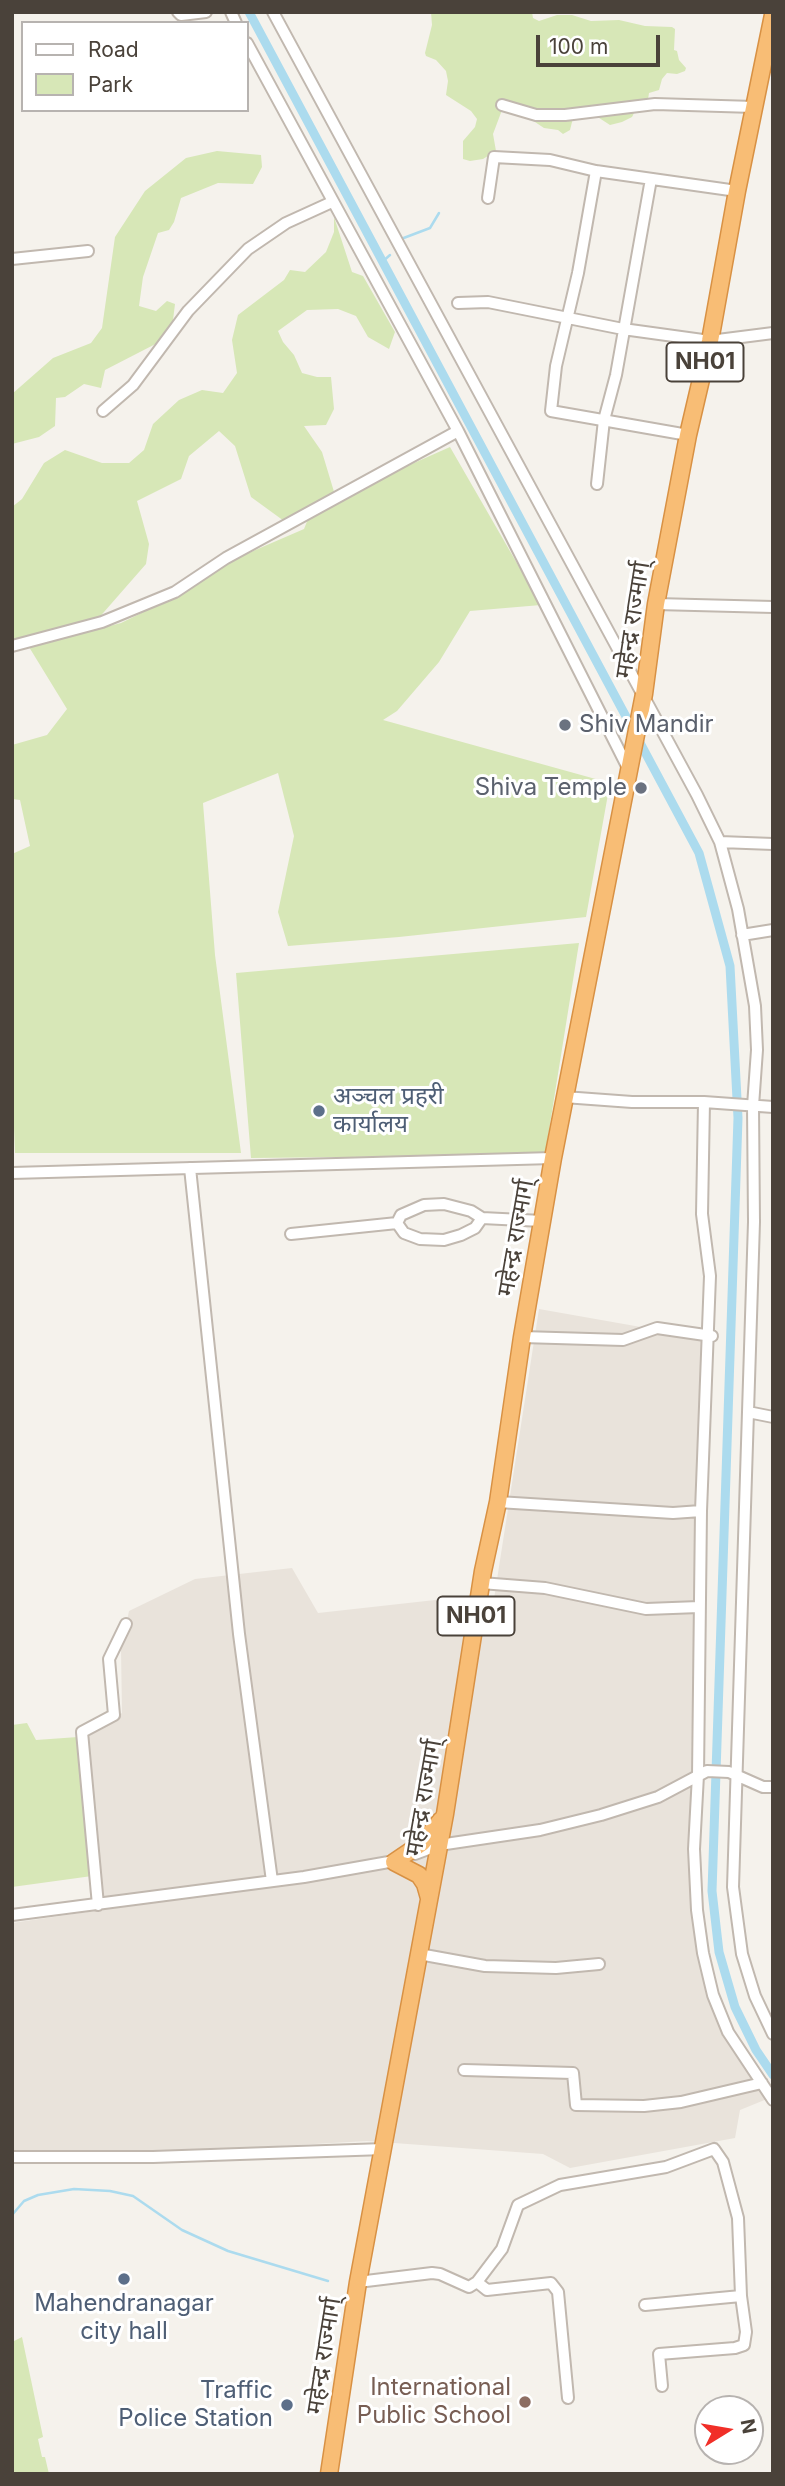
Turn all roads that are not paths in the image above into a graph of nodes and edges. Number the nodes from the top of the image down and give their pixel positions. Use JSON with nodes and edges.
{"nodes":[{"id":1,"x":178,"y":12,"type":"edge"},
{"id":2,"x":206,"y":12,"type":"edge"},
{"id":3,"x":273,"y":12,"type":"edge"},
{"id":4,"x":773,"y":15,"type":"edge"},
{"id":5,"x":248,"y":45,"type":"edge"},
{"id":6,"x":502,"y":105,"type":"dead end"},
{"id":7,"x":754,"y":107,"type":"junction"},
{"id":8,"x":596,"y":171,"type":"junction"},
{"id":9,"x":651,"y":179,"type":"junction"},
{"id":10,"x":737,"y":191,"type":"junction"},
{"id":11,"x":488,"y":198,"type":"dead end"},
{"id":12,"x":332,"y":202,"type":"junction"},
{"id":13,"x":88,"y":251,"type":"dead end"},
{"id":14,"x":12,"y":259,"type":"edge"},
{"id":15,"x":458,"y":303,"type":"dead end"},
{"id":16,"x":568,"y":319,"type":"junction"},
{"id":17,"x":623,"y":329,"type":"junction"},
{"id":18,"x":773,"y":333,"type":"edge"},
{"id":19,"x":710,"y":341,"type":"junction"},
{"id":20,"x":103,"y":411,"type":"dead end"},
{"id":21,"x":604,"y":420,"type":"junction"},
{"id":22,"x":458,"y":431,"type":"junction"},
{"id":23,"x":688,"y":435,"type":"junction"},
{"id":24,"x":597,"y":484,"type":"dead end"},
{"id":25,"x":656,"y":604,"type":"junction"},
{"id":26,"x":773,"y":607,"type":"edge"},
{"id":27,"x":12,"y":646,"type":"edge"},
{"id":28,"x":643,"y":701,"type":"junction"},
{"id":29,"x":630,"y":764,"type":"junction"},
{"id":30,"x":720,"y":842,"type":"junction"},
{"id":31,"x":773,"y":844,"type":"edge"},
{"id":32,"x":773,"y":930,"type":"edge"},
{"id":33,"x":742,"y":934,"type":"junction"},
{"id":34,"x":564,"y":1097,"type":"junction"},
{"id":35,"x":704,"y":1102,"type":"junction"},
{"id":36,"x":748,"y":1106,"type":"junction"},
{"id":37,"x":773,"y":1107,"type":"edge"},
{"id":38,"x":553,"y":1158,"type":"junction"},
{"id":39,"x":190,"y":1168,"type":"junction"},
{"id":40,"x":12,"y":1172,"type":"edge"},
{"id":41,"x":482,"y":1218,"type":"junction"},
{"id":42,"x":542,"y":1221,"type":"junction"},
{"id":43,"x":397,"y":1223,"type":"junction"},
{"id":44,"x":291,"y":1234,"type":"dead end"},
{"id":45,"x":710,"y":1335,"type":"junction"},
{"id":46,"x":522,"y":1337,"type":"junction"},
{"id":47,"x":748,"y":1412,"type":"junction"},
{"id":48,"x":773,"y":1417,"type":"edge"},
{"id":49,"x":498,"y":1502,"type":"junction"},
{"id":50,"x":701,"y":1511,"type":"junction"},
{"id":51,"x":481,"y":1583,"type":"junction"},
{"id":52,"x":699,"y":1607,"type":"junction"},
{"id":53,"x":126,"y":1624,"type":"dead end"},
{"id":54,"x":703,"y":1773,"type":"junction"},
{"id":55,"x":737,"y":1777,"type":"junction"},
{"id":56,"x":773,"y":1787,"type":"edge"},
{"id":57,"x":445,"y":1814,"type":"junction"},
{"id":58,"x":439,"y":1845,"type":"junction"},
{"id":59,"x":394,"y":1862,"type":"junction"},
{"id":60,"x":272,"y":1881,"type":"junction"},
{"id":61,"x":429,"y":1901,"type":"junction"},
{"id":62,"x":98,"y":1905,"type":"junction"},
{"id":63,"x":12,"y":1915,"type":"edge"},
{"id":64,"x":419,"y":1954,"type":"junction"},
{"id":65,"x":598,"y":1964,"type":"dead end"},
{"id":66,"x":773,"y":2034,"type":"edge"},
{"id":67,"x":464,"y":2070,"type":"dead end"},
{"id":68,"x":762,"y":2083,"type":"junction"},
{"id":69,"x":773,"y":2099,"type":"edge"},
{"id":70,"x":384,"y":2149,"type":"junction"},
{"id":71,"x":12,"y":2157,"type":"edge"},
{"id":72,"x":358,"y":2281,"type":"junction"},
{"id":73,"x":477,"y":2282,"type":"junction"},
{"id":74,"x":741,"y":2296,"type":"junction"},
{"id":75,"x":645,"y":2305,"type":"dead end"},
{"id":76,"x":662,"y":2386,"type":"dead end"},
{"id":77,"x":568,"y":2398,"type":"dead end"},
{"id":78,"x":329,"y":2474,"type":"edge"}],
"edges":[{"from":1,"to":2,"type":"street"},
{"from":3,"to":28,"type":"street"},
{"from":4,"to":7,"type":"highway","name":"महेन्द्र राज्मार्ग्","number":"NH01"},
{"from":5,"to":12,"type":"street"},
{"from":6,"to":7,"type":"street"},
{"from":7,"to":10,"type":"highway","name":"महेन्द्र राज्मार्ग्","number":"NH01"},
{"from":8,"to":9,"type":"street"},
{"from":8,"to":11,"type":"street"},
{"from":8,"to":16,"type":"street"},
{"from":9,"to":10,"type":"street"},
{"from":9,"to":17,"type":"street"},
{"from":10,"to":19,"type":"highway","name":"महेन्द्र राज्मार्ग्","number":"NH01"},
{"from":12,"to":20,"type":"street"},
{"from":12,"to":22,"type":"street"},
{"from":13,"to":14,"type":"street"},
{"from":15,"to":16,"type":"street"},
{"from":16,"to":17,"type":"street"},
{"from":16,"to":21,"type":"street"},
{"from":17,"to":19,"type":"street"},
{"from":17,"to":21,"type":"street"},
{"from":18,"to":19,"type":"street"},
{"from":19,"to":23,"type":"highway","name":"महेन्द्र राज्मार्ग्","number":"NH01"},
{"from":21,"to":23,"type":"street"},
{"from":21,"to":24,"type":"street"},
{"from":22,"to":27,"type":"street"},
{"from":22,"to":29,"type":"street"},
{"from":23,"to":25,"type":"highway","name":"महेन्द्र राज्मार्ग्","number":"NH01"},
{"from":25,"to":26,"type":"street"},
{"from":25,"to":28,"type":"highway","name":"महेन्द्र राज्मार्ग्","number":"NH01"},
{"from":28,"to":29,"type":"highway","name":"महेन्द्र राज्मार्ग्","number":"NH01"},
{"from":28,"to":30,"type":"street"},
{"from":29,"to":34,"type":"highway","name":"महेन्द्र राज्मार्ग्","number":"NH01"},
{"from":30,"to":31,"type":"street"},
{"from":30,"to":33,"type":"street"},
{"from":32,"to":33,"type":"street"},
{"from":33,"to":36,"type":"street"},
{"from":34,"to":35,"type":"street"},
{"from":34,"to":38,"type":"highway","name":"महेन्द्र राज्मार्ग्","number":"NH01"},
{"from":35,"to":36,"type":"street"},
{"from":35,"to":45,"type":"street"},
{"from":36,"to":37,"type":"street"},
{"from":36,"to":47,"type":"street"},
{"from":38,"to":39,"type":"street"},
{"from":38,"to":42,"type":"highway","name":"महेन्द्र राज्मार्ग्","number":"NH01"},
{"from":39,"to":40,"type":"street"},
{"from":39,"to":60,"type":"street"},
{"from":41,"to":42,"type":"street"},
{"from":41,"to":43,"type":"street"},
{"from":41,"to":43,"type":"street"},
{"from":42,"to":46,"type":"highway","name":"महेन्द्र राज्मार्ग्","number":"NH01"},
{"from":43,"to":44,"type":"street"},
{"from":45,"to":46,"type":"street"},
{"from":45,"to":50,"type":"street"},
{"from":46,"to":49,"type":"highway","name":"महेन्द्र राज्मार्ग्","number":"NH01"},
{"from":47,"to":48,"type":"street"},
{"from":47,"to":55,"type":"street"},
{"from":49,"to":50,"type":"street"},
{"from":49,"to":51,"type":"highway","name":"महेन्द्र राज्मार्ग्","number":"NH01"},
{"from":50,"to":52,"type":"street"},
{"from":51,"to":52,"type":"street"},
{"from":51,"to":57,"type":"highway","name":"महेन्द्र राज्मार्ग्","number":"NH01"},
{"from":52,"to":54,"type":"street"},
{"from":53,"to":62,"type":"street"},
{"from":54,"to":55,"type":"street"},
{"from":54,"to":58,"type":"street"},
{"from":54,"to":68,"type":"street"},
{"from":55,"to":56,"type":"street"},
{"from":55,"to":66,"type":"street"},
{"from":57,"to":58,"type":"highway","name":"महेन्द्र राज्मार्ग्","number":"NH01"},
{"from":57,"to":59,"type":"highway"},
{"from":58,"to":59,"type":"street"},
{"from":58,"to":61,"type":"highway","name":"महेन्द्र राज्मार्ग्","number":"NH01"},
{"from":59,"to":60,"type":"street"},
{"from":59,"to":61,"type":"highway"},
{"from":60,"to":62,"type":"street"},
{"from":61,"to":64,"type":"highway","name":"महेन्द्र राज्मार्ग्","number":"NH01"},
{"from":62,"to":63,"type":"street"},
{"from":64,"to":65,"type":"street"},
{"from":64,"to":70,"type":"highway","name":"महेन्द्र राज्मार्ग्","number":"NH01"},
{"from":67,"to":68,"type":"street"},
{"from":68,"to":69,"type":"street"},
{"from":70,"to":71,"type":"street"},
{"from":70,"to":72,"type":"highway","name":"महेन्द्र राज्मार्ग्","number":"NH01"},
{"from":72,"to":73,"type":"street"},
{"from":72,"to":78,"type":"highway","name":"महेन्द्र राज्मार्ग्","number":"NH01"},
{"from":73,"to":74,"type":"street"},
{"from":73,"to":77,"type":"street"},
{"from":74,"to":75,"type":"street"},
{"from":74,"to":76,"type":"street"}]}
